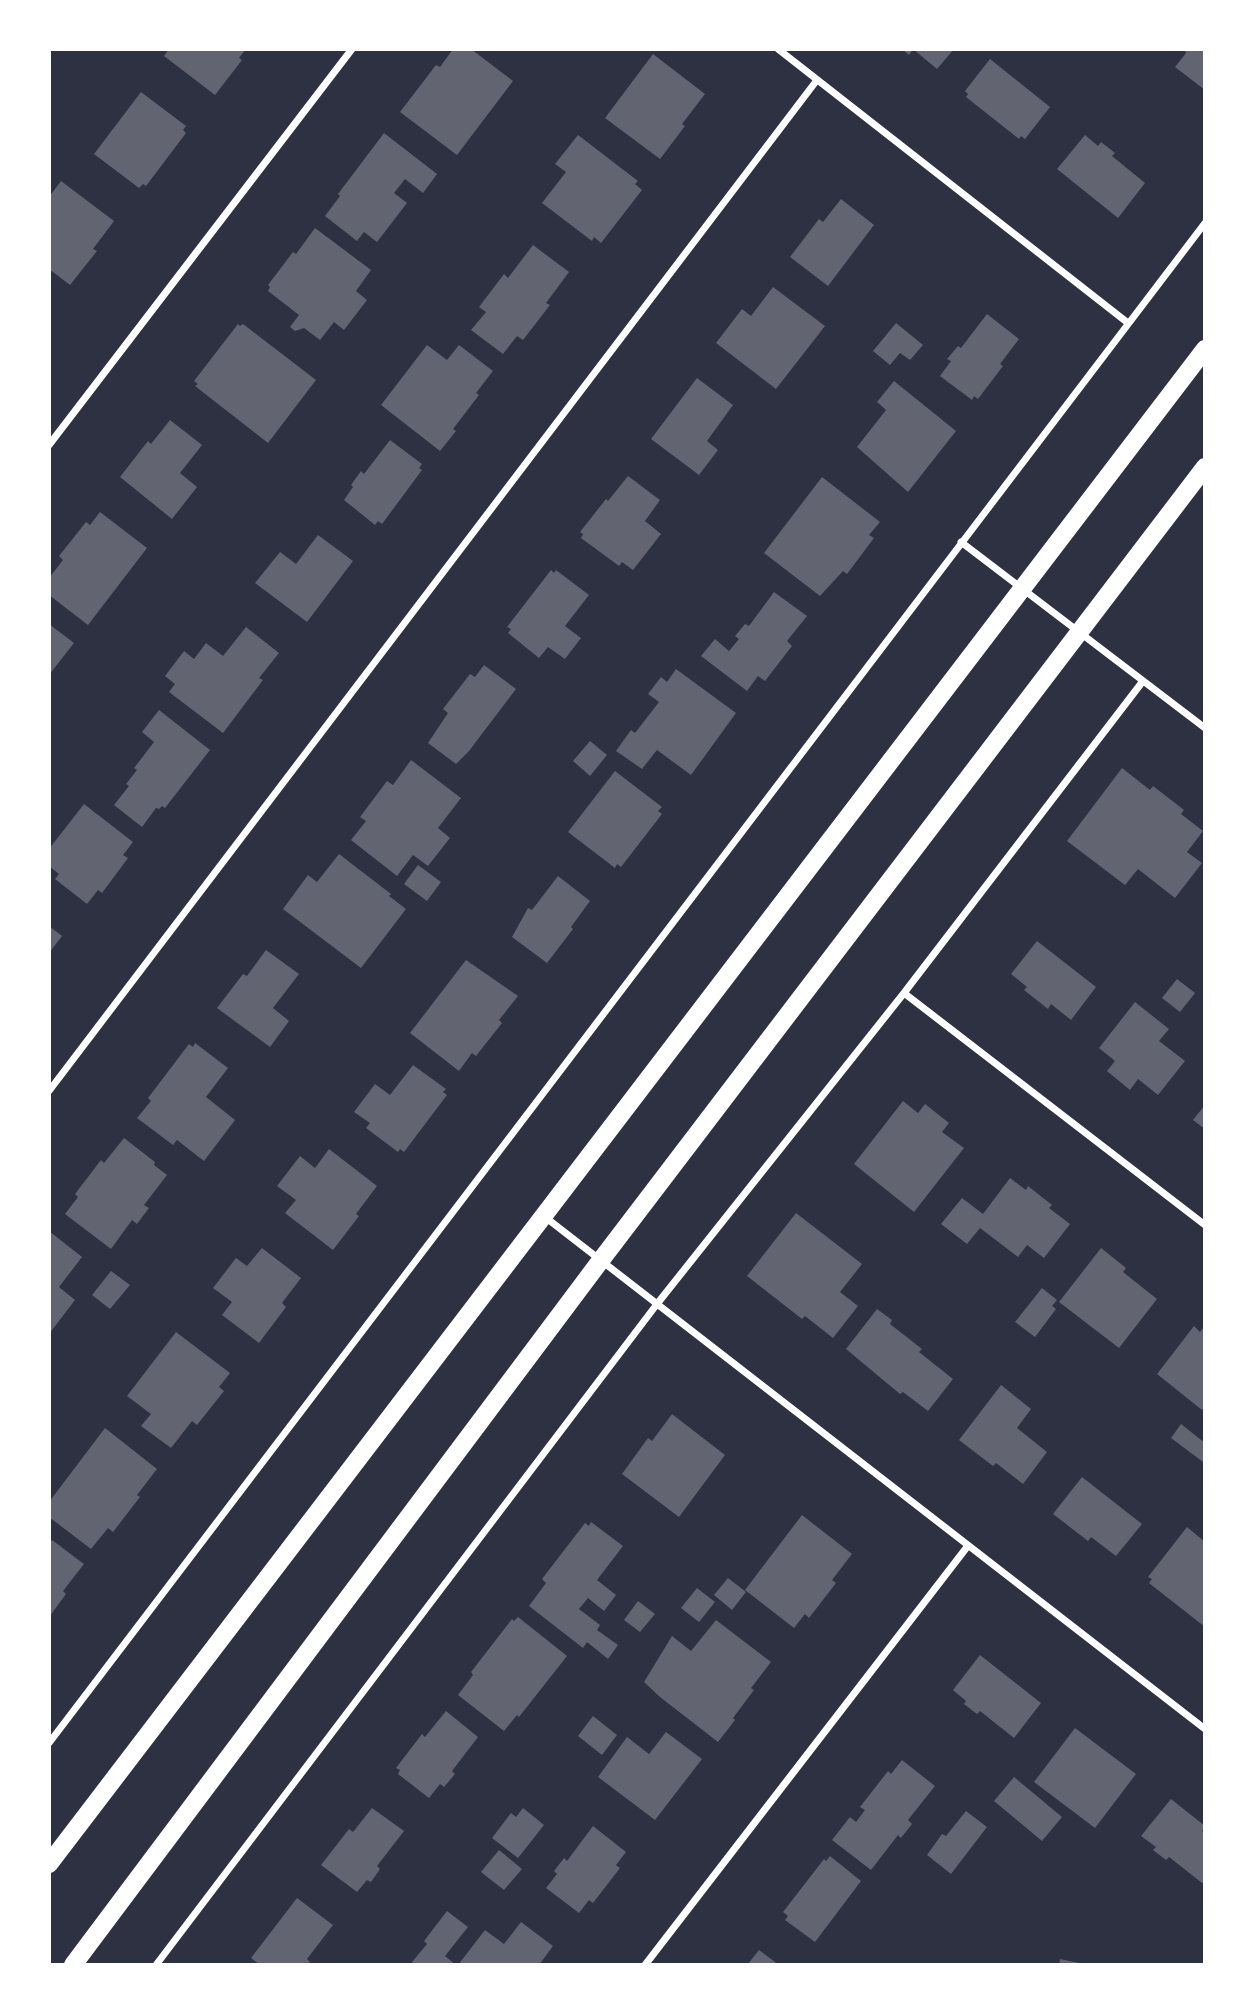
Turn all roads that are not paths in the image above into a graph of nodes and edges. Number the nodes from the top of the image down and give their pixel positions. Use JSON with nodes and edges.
{"nodes":[{"id":1,"x":352,"y":49,"type":"edge"},
{"id":2,"x":778,"y":49,"type":"edge"},
{"id":3,"x":817,"y":80,"type":"junction"},
{"id":4,"x":1205,"y":223,"type":"edge"},
{"id":5,"x":1128,"y":323,"type":"junction"},
{"id":6,"x":1205,"y":349,"type":"edge"},
{"id":7,"x":49,"y":445,"type":"edge"},
{"id":8,"x":1205,"y":467,"type":"edge"},
{"id":9,"x":961,"y":542,"type":"junction"},
{"id":10,"x":1022,"y":588,"type":"junction"},
{"id":11,"x":1079,"y":632,"type":"junction"},
{"id":12,"x":1143,"y":681,"type":"junction"},
{"id":13,"x":1205,"y":728,"type":"edge"},
{"id":14,"x":904,"y":993,"type":"junction"},
{"id":15,"x":49,"y":1091,"type":"edge"},
{"id":16,"x":544,"y":1216,"type":"junction"},
{"id":17,"x":1205,"y":1225,"type":"edge"},
{"id":18,"x":601,"y":1260,"type":"junction"},
{"id":19,"x":657,"y":1304,"type":"junction"},
{"id":20,"x":967,"y":1547,"type":"junction"},
{"id":21,"x":1205,"y":1729,"type":"edge"},
{"id":22,"x":49,"y":1743,"type":"edge"},
{"id":23,"x":49,"y":1864,"type":"edge"},
{"id":24,"x":72,"y":1965,"type":"edge"},
{"id":25,"x":156,"y":1965,"type":"edge"},
{"id":26,"x":645,"y":1965,"type":"edge"}],
"edges":[{"from":1,"to":7,"type":"street"},
{"from":2,"to":3,"type":"street"},
{"from":3,"to":5,"type":"street"},
{"from":3,"to":15,"type":"street"},
{"from":4,"to":5,"type":"street"},
{"from":5,"to":9,"type":"street"},
{"from":6,"to":10,"type":"main road"},
{"from":8,"to":11,"type":"main road"},
{"from":9,"to":10,"type":"street"},
{"from":9,"to":22,"type":"street"},
{"from":10,"to":11,"type":"street"},
{"from":10,"to":16,"type":"main road"},
{"from":11,"to":12,"type":"street"},
{"from":11,"to":18,"type":"main road"},
{"from":12,"to":13,"type":"street"},
{"from":12,"to":14,"type":"street"},
{"from":14,"to":17,"type":"street"},
{"from":14,"to":19,"type":"street"},
{"from":16,"to":18,"type":"street"},
{"from":16,"to":23,"type":"main road"},
{"from":18,"to":19,"type":"street"},
{"from":18,"to":24,"type":"main road"},
{"from":19,"to":20,"type":"street"},
{"from":19,"to":25,"type":"street"},
{"from":20,"to":21,"type":"street"},
{"from":20,"to":26,"type":"street"}]}
